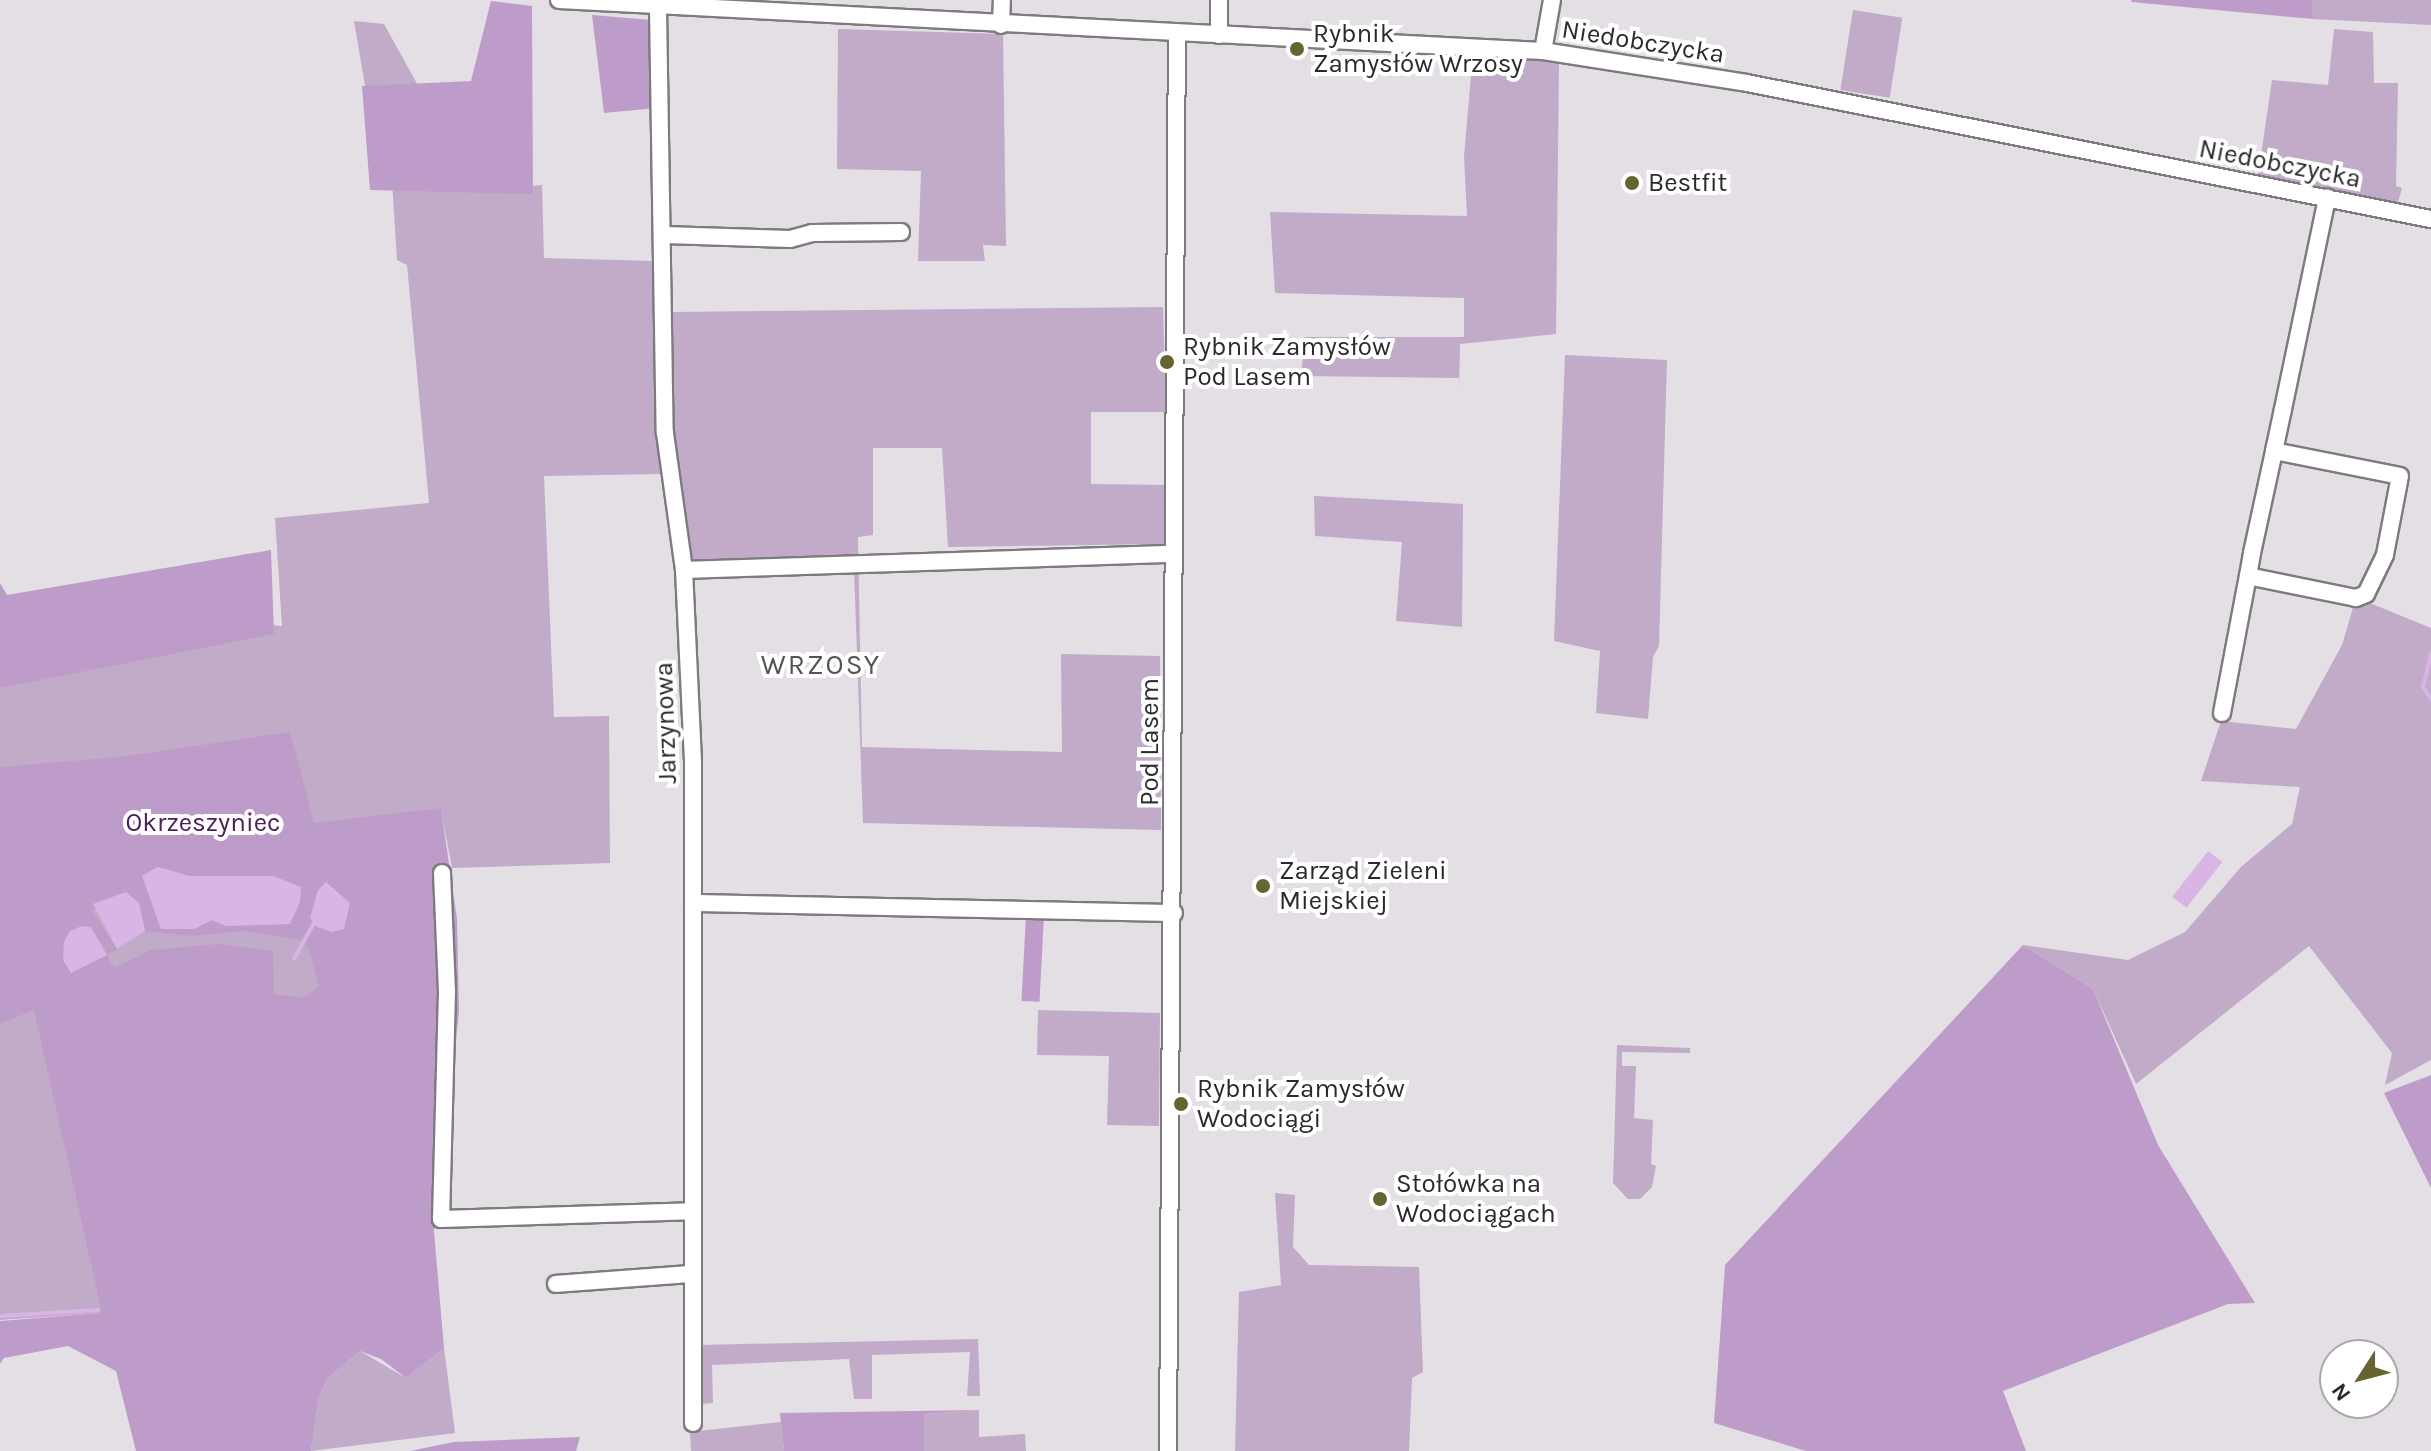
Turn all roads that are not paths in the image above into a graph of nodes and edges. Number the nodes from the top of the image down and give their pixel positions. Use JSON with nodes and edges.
{"nodes":[{"id":1,"x":559,"y":0,"type":"edge"},
{"id":2,"x":853,"y":0,"type":"edge"},
{"id":3,"x":1002,"y":0,"type":"edge"},
{"id":4,"x":1219,"y":0,"type":"edge"},
{"id":5,"x":1552,"y":0,"type":"edge"},
{"id":6,"x":616,"y":2,"type":"edge"},
{"id":7,"x":738,"y":6,"type":"edge"},
{"id":8,"x":658,"y":8,"type":"junction"},
{"id":9,"x":853,"y":18,"type":"junction"},
{"id":10,"x":1001,"y":25,"type":"junction"},
{"id":11,"x":1177,"y":33,"type":"junction"},
{"id":12,"x":1219,"y":35,"type":"junction"},
{"id":13,"x":1543,"y":51,"type":"junction"},
{"id":14,"x":2327,"y":198,"type":"junction"},
{"id":15,"x":2431,"y":219,"type":"edge"},
{"id":16,"x":901,"y":232,"type":"dead end"},
{"id":17,"x":665,"y":235,"type":"junction"},
{"id":18,"x":2274,"y":451,"type":"junction"},
{"id":19,"x":1173,"y":554,"type":"junction"},
{"id":20,"x":684,"y":570,"type":"junction"},
{"id":21,"x":2248,"y":576,"type":"junction"},
{"id":22,"x":2222,"y":713,"type":"dead end"},
{"id":23,"x":442,"y":873,"type":"dead end"},
{"id":24,"x":693,"y":903,"type":"junction"},
{"id":25,"x":1174,"y":913,"type":"junction"},
{"id":26,"x":691,"y":1211,"type":"junction"},
{"id":27,"x":689,"y":1274,"type":"junction"},
{"id":28,"x":556,"y":1284,"type":"dead end"},
{"id":29,"x":693,"y":1423,"type":"dead end"},
{"id":30,"x":1168,"y":1451,"type":"edge"}],
"edges":[{"from":1,"to":6,"type":"street","name":"Niedobczycka"},
{"from":2,"to":9,"type":"street"},
{"from":3,"to":10,"type":"street"},
{"from":4,"to":12,"type":"street"},
{"from":5,"to":13,"type":"street"},
{"from":6,"to":8,"type":"street","name":"Niedobczycka"},
{"from":7,"to":8,"type":"street","name":"Niedobczycka"},
{"from":7,"to":9,"type":"street","name":"Niedobczycka"},
{"from":8,"to":17,"type":"street","name":"Jarzynowa"},
{"from":9,"to":10,"type":"street","name":"Niedobczycka"},
{"from":10,"to":11,"type":"street","name":"Niedobczycka"},
{"from":11,"to":12,"type":"street","name":"Niedobczycka"},
{"from":11,"to":19,"type":"street","name":"Pod Lasem"},
{"from":12,"to":13,"type":"street","name":"Niedobczycka"},
{"from":13,"to":14,"type":"street","name":"Niedobczycka"},
{"from":14,"to":15,"type":"street","name":"Niedobczycka"},
{"from":14,"to":18,"type":"street"},
{"from":16,"to":17,"type":"street"},
{"from":17,"to":20,"type":"street","name":"Jarzynowa"},
{"from":18,"to":21,"type":"street"},
{"from":18,"to":21,"type":"street"},
{"from":19,"to":20,"type":"street"},
{"from":19,"to":25,"type":"street","name":"Pod Lasem"},
{"from":20,"to":24,"type":"street","name":"Jarzynowa"},
{"from":21,"to":22,"type":"street"},
{"from":23,"to":26,"type":"street"},
{"from":24,"to":25,"type":"street"},
{"from":24,"to":26,"type":"street","name":"Jarzynowa"},
{"from":25,"to":30,"type":"street","name":"Pod Lasem"},
{"from":26,"to":27,"type":"street","name":"Jarzynowa"},
{"from":27,"to":28,"type":"street"},
{"from":27,"to":29,"type":"street","name":"Jarzynowa"}]}
